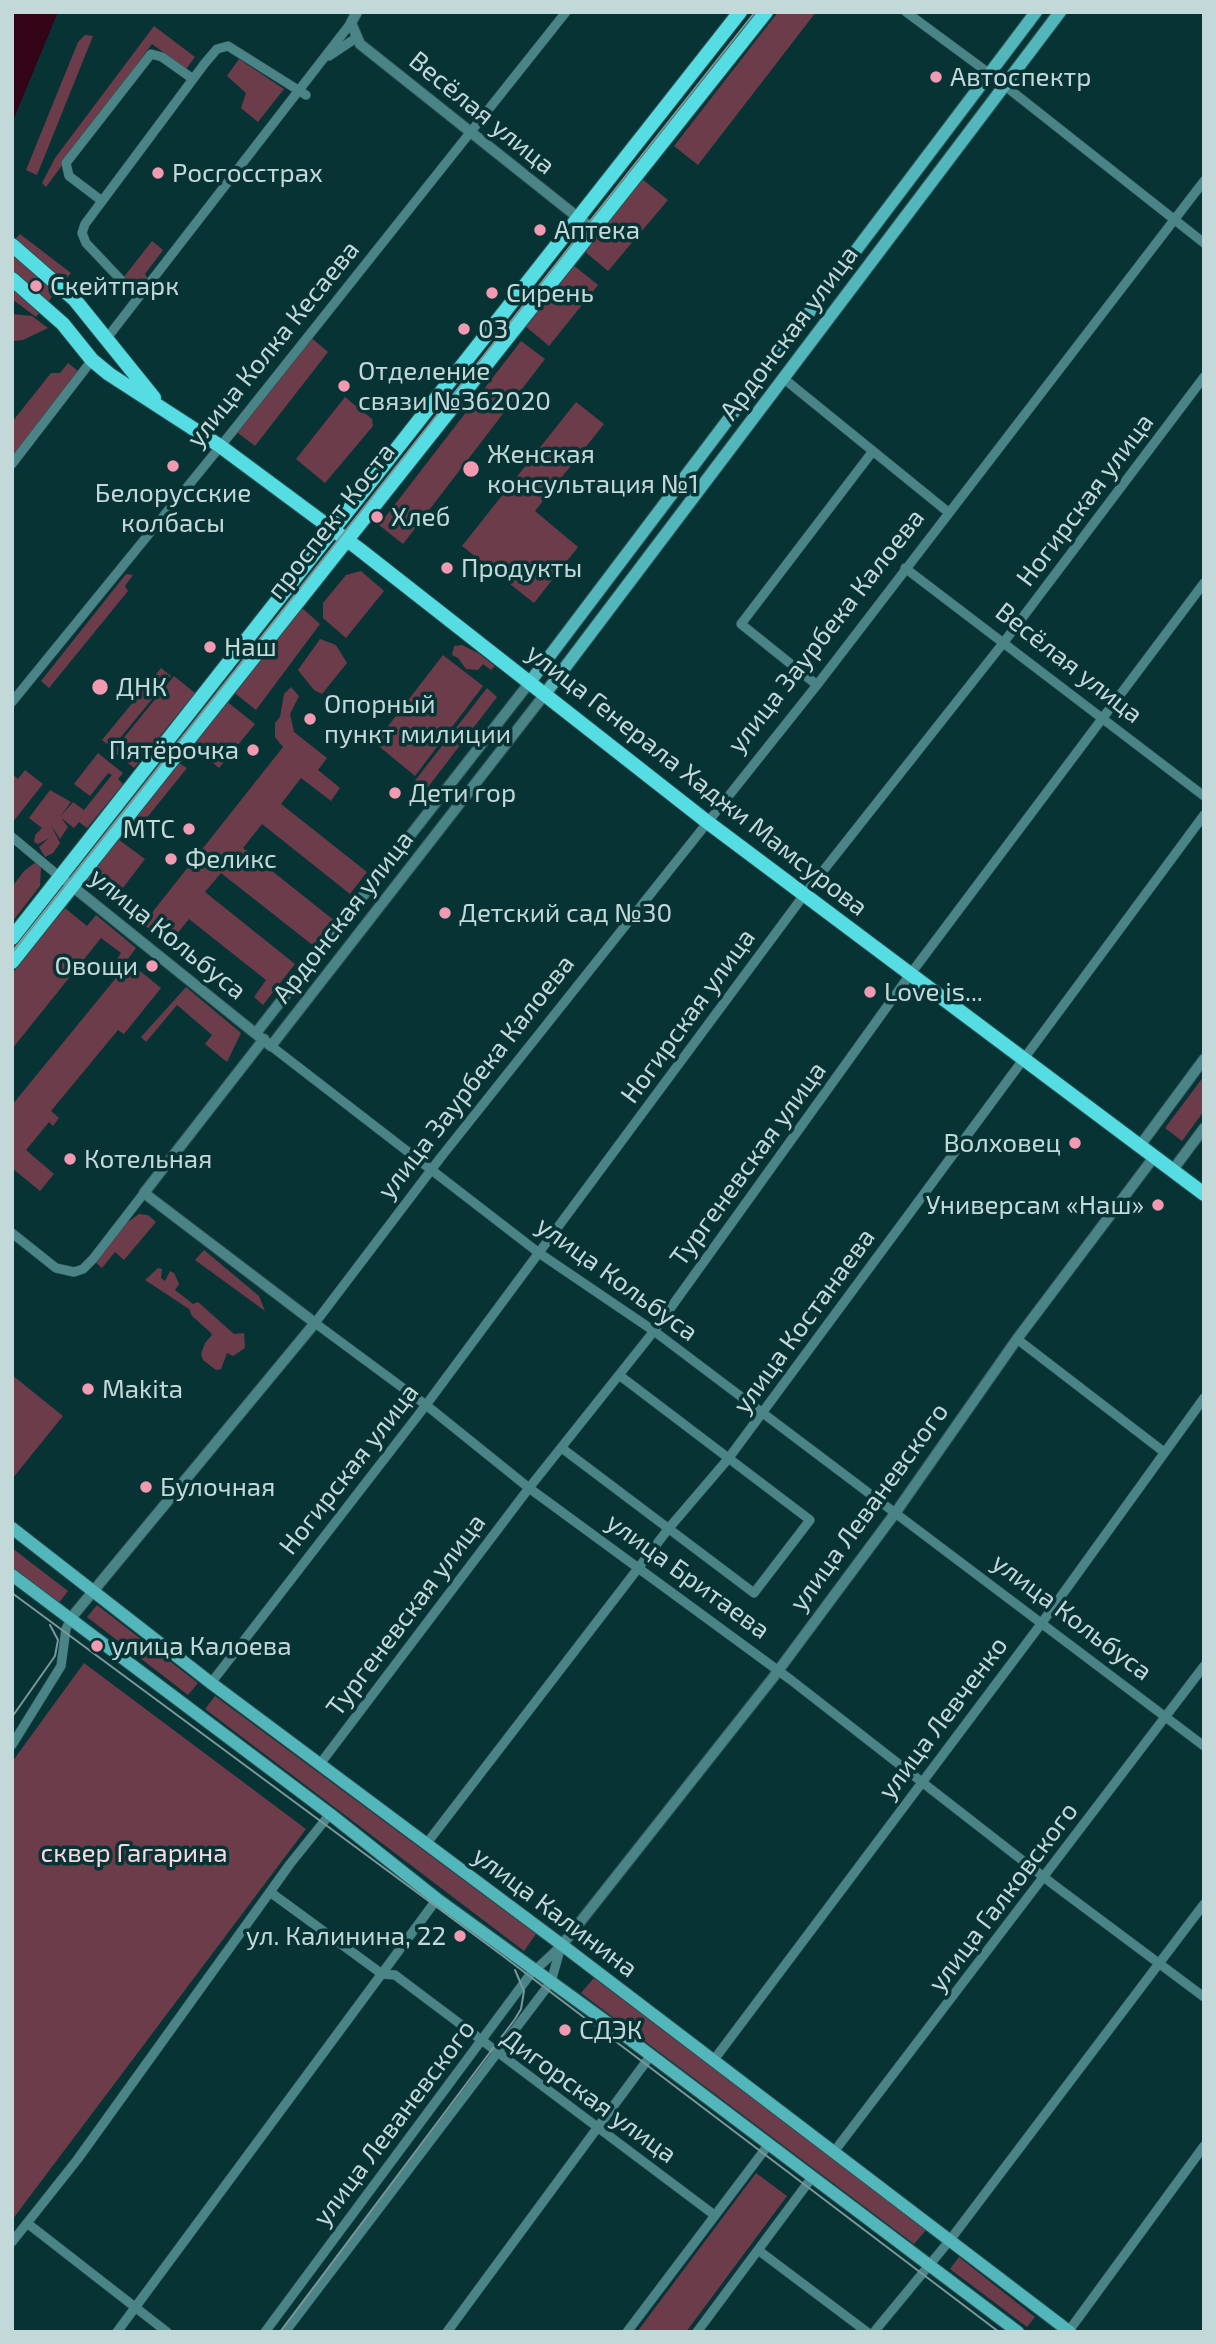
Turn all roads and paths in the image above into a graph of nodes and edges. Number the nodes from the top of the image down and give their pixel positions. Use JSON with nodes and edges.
{"nodes":[{"id":1,"x":357,"y":12,"type":"edge"},
{"id":2,"x":566,"y":12,"type":"edge"},
{"id":3,"x":740,"y":12,"type":"edge"},
{"id":4,"x":766,"y":12,"type":"edge"},
{"id":5,"x":906,"y":12,"type":"edge"},
{"id":6,"x":1036,"y":12,"type":"edge"},
{"id":7,"x":1060,"y":12,"type":"edge"},
{"id":8,"x":351,"y":23,"type":"junction"},
{"id":9,"x":356,"y":38,"type":"junction"},
{"id":10,"x":328,"y":57,"type":"junction"},
{"id":11,"x":990,"y":74,"type":"junction"},
{"id":12,"x":193,"y":79,"type":"junction"},
{"id":13,"x":1003,"y":85,"type":"junction"},
{"id":14,"x":304,"y":93,"type":"junction"},
{"id":15,"x":469,"y":133,"type":"junction"},
{"id":16,"x":1204,"y":181,"type":"edge"},
{"id":17,"x":102,"y":201,"type":"junction"},
{"id":18,"x":580,"y":219,"type":"junction"},
{"id":19,"x":1172,"y":220,"type":"junction"},
{"id":20,"x":595,"y":230,"type":"junction"},
{"id":21,"x":1204,"y":243,"type":"edge"},
{"id":22,"x":12,"y":245,"type":"edge"},
{"id":23,"x":12,"y":279,"type":"edge"},
{"id":24,"x":138,"y":298,"type":"junction"},
{"id":25,"x":107,"y":338,"type":"junction"},
{"id":26,"x":92,"y":360,"type":"junction"},
{"id":27,"x":1204,"y":377,"type":"edge"},
{"id":28,"x":783,"y":378,"type":"junction"},
{"id":29,"x":159,"y":405,"type":"junction"},
{"id":30,"x":220,"y":446,"type":"junction"},
{"id":31,"x":873,"y":451,"type":"junction"},
{"id":32,"x":12,"y":464,"type":"edge"},
{"id":33,"x":948,"y":512,"type":"junction"},
{"id":34,"x":332,"y":530,"type":"junction"},
{"id":35,"x":347,"y":540,"type":"junction"},
{"id":36,"x":905,"y":568,"type":"junction"},
{"id":37,"x":1204,"y":583,"type":"edge"},
{"id":38,"x":1004,"y":642,"type":"junction"},
{"id":39,"x":530,"y":682,"type":"junction"},
{"id":40,"x":817,"y":685,"type":"junction"},
{"id":41,"x":545,"y":694,"type":"junction"},
{"id":42,"x":12,"y":702,"type":"edge"},
{"id":43,"x":1102,"y":718,"type":"junction"},
{"id":44,"x":1204,"y":796,"type":"edge"},
{"id":45,"x":1204,"y":815,"type":"edge"},
{"id":46,"x":706,"y":821,"type":"junction"},
{"id":47,"x":12,"y":837,"type":"edge"},
{"id":48,"x":60,"y":877,"type":"junction"},
{"id":49,"x":73,"y":886,"type":"junction"},
{"id":50,"x":804,"y":895,"type":"junction"},
{"id":51,"x":12,"y":938,"type":"edge"},
{"id":52,"x":12,"y":962,"type":"edge"},
{"id":53,"x":909,"y":976,"type":"junction"},
{"id":54,"x":264,"y":1040,"type":"junction"},
{"id":55,"x":1021,"y":1059,"type":"junction"},
{"id":56,"x":1204,"y":1059,"type":"edge"},
{"id":57,"x":1204,"y":1128,"type":"edge"},
{"id":58,"x":1139,"y":1147,"type":"junction"},
{"id":59,"x":1154,"y":1157,"type":"junction"},
{"id":60,"x":432,"y":1169,"type":"junction"},
{"id":61,"x":1172,"y":1171,"type":"junction"},
{"id":62,"x":144,"y":1194,"type":"junction"},
{"id":63,"x":1204,"y":1194,"type":"edge"},
{"id":64,"x":12,"y":1233,"type":"edge"},
{"id":65,"x":539,"y":1252,"type":"junction"},
{"id":66,"x":315,"y":1323,"type":"junction"},
{"id":67,"x":654,"y":1331,"type":"junction"},
{"id":68,"x":1017,"y":1339,"type":"junction"},
{"id":69,"x":620,"y":1375,"type":"junction"},
{"id":70,"x":1204,"y":1398,"type":"edge"},
{"id":71,"x":426,"y":1405,"type":"junction"},
{"id":72,"x":762,"y":1415,"type":"junction"},
{"id":73,"x":563,"y":1449,"type":"junction"},
{"id":74,"x":1164,"y":1452,"type":"junction"},
{"id":75,"x":728,"y":1459,"type":"junction"},
{"id":76,"x":530,"y":1488,"type":"junction"},
{"id":77,"x":896,"y":1512,"type":"junction"},
{"id":78,"x":12,"y":1528,"type":"edge"},
{"id":79,"x":668,"y":1528,"type":"junction"},
{"id":80,"x":639,"y":1569,"type":"junction"},
{"id":81,"x":12,"y":1575,"type":"edge"},
{"id":82,"x":94,"y":1594,"type":"junction"},
{"id":83,"x":71,"y":1618,"type":"junction"},
{"id":84,"x":1041,"y":1623,"type":"junction"},
{"id":85,"x":1204,"y":1665,"type":"edge"},
{"id":86,"x":778,"y":1671,"type":"junction"},
{"id":87,"x":211,"y":1683,"type":"junction"},
{"id":88,"x":1167,"y":1717,"type":"junction"},
{"id":89,"x":12,"y":1745,"type":"edge"},
{"id":90,"x":1204,"y":1746,"type":"edge"},
{"id":91,"x":320,"y":1764,"type":"junction"},
{"id":92,"x":922,"y":1781,"type":"junction"},
{"id":93,"x":330,"y":1814,"type":"junction"},
{"id":94,"x":427,"y":1843,"type":"junction"},
{"id":95,"x":1044,"y":1877,"type":"junction"},
{"id":96,"x":270,"y":1892,"type":"junction"},
{"id":97,"x":437,"y":1899,"type":"junction"},
{"id":98,"x":1204,"y":1904,"type":"edge"},
{"id":99,"x":562,"y":1945,"type":"junction"},
{"id":100,"x":1159,"y":1963,"type":"junction"},
{"id":101,"x":535,"y":1969,"type":"junction"},
{"id":102,"x":382,"y":1974,"type":"junction"},
{"id":103,"x":551,"y":1982,"type":"junction"},
{"id":104,"x":1204,"y":1997,"type":"edge"},
{"id":105,"x":482,"y":2043,"type":"junction"},
{"id":106,"x":495,"y":2053,"type":"junction"},
{"id":107,"x":651,"y":2055,"type":"junction"},
{"id":108,"x":713,"y":2061,"type":"junction"},
{"id":109,"x":600,"y":2127,"type":"junction"},
{"id":110,"x":769,"y":2144,"type":"junction"},
{"id":111,"x":1204,"y":2146,"type":"edge"},
{"id":112,"x":833,"y":2153,"type":"junction"},
{"id":113,"x":813,"y":2176,"type":"junction"},
{"id":114,"x":713,"y":2214,"type":"junction"},
{"id":115,"x":27,"y":2223,"type":"junction"},
{"id":116,"x":950,"y":2240,"type":"junction"},
{"id":117,"x":12,"y":2242,"type":"edge"},
{"id":118,"x":758,"y":2250,"type":"junction"},
{"id":119,"x":931,"y":2264,"type":"junction"},
{"id":120,"x":135,"y":2310,"type":"junction"},
{"id":121,"x":1069,"y":2331,"type":"edge"},
{"id":122,"x":117,"y":2332,"type":"edge"},
{"id":123,"x":167,"y":2332,"type":"edge"},
{"id":124,"x":265,"y":2332,"type":"edge"},
{"id":125,"x":285,"y":2332,"type":"edge"},
{"id":126,"x":447,"y":2332,"type":"edge"},
{"id":127,"x":627,"y":2332,"type":"edge"},
{"id":128,"x":697,"y":2332,"type":"edge"},
{"id":129,"x":867,"y":2332,"type":"edge"},
{"id":130,"x":874,"y":2332,"type":"edge"},
{"id":131,"x":1018,"y":2332,"type":"edge"}],
"edges":[{"from":1,"to":8,"type":"street"},
{"from":2,"to":15,"type":"street","name":"улица Колка Кесаева"},
{"from":3,"to":18,"type":"main road","name":"проспект Коста"},
{"from":4,"to":20,"type":"main road","name":"проспект Коста"},
{"from":5,"to":11,"type":"street"},
{"from":6,"to":11,"type":"main road","name":"Ардонская улица"},
{"from":7,"to":13,"type":"main road","name":"Ардонская улица"},
{"from":8,"to":9,"type":"street"},
{"from":8,"to":10,"type":"street"},
{"from":9,"to":10,"type":"street"},
{"from":9,"to":15,"type":"street","name":"Весёлая улица"},
{"from":10,"to":14,"type":"street"},
{"from":11,"to":13,"type":"street"},
{"from":11,"to":39,"type":"main road","name":"Ардонская улица"},
{"from":12,"to":14,"type":"street"},
{"from":12,"to":17,"type":"street"},
{"from":12,"to":17,"type":"street"},
{"from":13,"to":19,"type":"street"},
{"from":13,"to":28,"type":"main road","name":"Ардонская улица"},
{"from":14,"to":24,"type":"street"},
{"from":15,"to":18,"type":"street","name":"Весёлая улица"},
{"from":15,"to":30,"type":"street","name":"улица Колка Кесаева"},
{"from":16,"to":19,"type":"street","name":"улица Заурбека Калоева"},
{"from":17,"to":24,"type":"street"},
{"from":18,"to":20,"type":"street","name":"Весёлая улица"},
{"from":18,"to":34,"type":"main road","name":"проспект Коста"},
{"from":19,"to":21,"type":"street"},
{"from":19,"to":33,"type":"street","name":"улица Заурбека Калоева"},
{"from":20,"to":35,"type":"main road","name":"проспект Коста"},
{"from":22,"to":25,"type":"main road","name":"улица Генерала Хаджи Мамсурова"},
{"from":23,"to":26,"type":"main road","name":"улица Генерала Хаджи Мамсурова"},
{"from":24,"to":25,"type":"street"},
{"from":25,"to":29,"type":"main road","name":"улица Генерала Хаджи Мамсурова"},
{"from":26,"to":29,"type":"main road","name":"улица Генерала Хаджи Мамсурова"},
{"from":26,"to":32,"type":"street"},
{"from":27,"to":38,"type":"street","name":"Ногирская улица"},
{"from":28,"to":31,"type":"street"},
{"from":28,"to":41,"type":"main road","name":"Ардонская улица"},
{"from":29,"to":30,"type":"main road","name":"улица Генерала Хаджи Мамсурова"},
{"from":30,"to":34,"type":"main road","name":"улица Генерала Хаджи Мамсурова"},
{"from":30,"to":42,"type":"street","name":"улица Колка Кесаева"},
{"from":31,"to":33,"type":"street"},
{"from":31,"to":40,"type":"street"},
{"from":33,"to":36,"type":"street","name":"улица Заурбека Калоева"},
{"from":34,"to":35,"type":"main road","name":"улица Генерала Хаджи Мамсурова"},
{"from":34,"to":48,"type":"main road","name":"проспект Коста"},
{"from":35,"to":39,"type":"main road","name":"улица Генерала Хаджи Мамсурова"},
{"from":35,"to":49,"type":"main road","name":"проспект Коста"},
{"from":36,"to":38,"type":"street","name":"Весёлая улица"},
{"from":36,"to":40,"type":"street","name":"улица Заурбека Калоева"},
{"from":37,"to":43,"type":"street","name":"Тургеневская улица"},
{"from":38,"to":43,"type":"street","name":"Весёлая улица"},
{"from":38,"to":50,"type":"street","name":"Ногирская улица"},
{"from":39,"to":41,"type":"main road","name":"улица Генерала Хаджи Мамсурова"},
{"from":39,"to":54,"type":"street","name":"Ардонская улица"},
{"from":40,"to":46,"type":"street","name":"улица Заурбека Калоева"},
{"from":41,"to":46,"type":"main road","name":"улица Генерала Хаджи Мамсурова"},
{"from":41,"to":54,"type":"street","name":"Ардонская улица"},
{"from":43,"to":44,"type":"street","name":"Весёлая улица"},
{"from":43,"to":53,"type":"street","name":"Тургеневская улица"},
{"from":45,"to":55,"type":"street","name":"улица Костанаева"},
{"from":46,"to":50,"type":"main road","name":"улица Генерала Хаджи Мамсурова"},
{"from":46,"to":60,"type":"street","name":"улица Заурбека Калоева"},
{"from":47,"to":48,"type":"street","name":"улица Кольбуса"},
{"from":48,"to":49,"type":"street","name":"улица Кольбуса"},
{"from":48,"to":51,"type":"main road","name":"проспект Коста"},
{"from":49,"to":52,"type":"main road","name":"проспект Коста"},
{"from":49,"to":54,"type":"street","name":"улица Кольбуса"},
{"from":50,"to":53,"type":"main road","name":"улица Генерала Хаджи Мамсурова"},
{"from":50,"to":65,"type":"street","name":"Ногирская улица"},
{"from":53,"to":55,"type":"main road","name":"улица Генерала Хаджи Мамсурова"},
{"from":53,"to":67,"type":"street","name":"Тургеневская улица"},
{"from":54,"to":60,"type":"street","name":"улица Кольбуса"},
{"from":54,"to":62,"type":"street","name":"Ардонская улица"},
{"from":55,"to":58,"type":"main road","name":"улица Генерала Хаджи Мамсурова"},
{"from":55,"to":72,"type":"street","name":"улица Костанаева"},
{"from":56,"to":58,"type":"street"},
{"from":57,"to":61,"type":"street"},
{"from":58,"to":59,"type":"main road","name":"улица Генерала Хаджи Мамсурова"},
{"from":59,"to":61,"type":"main road","name":"улица Генерала Хаджи Мамсурова"},
{"from":59,"to":68,"type":"street","name":"улица Леваневского"},
{"from":60,"to":65,"type":"street","name":"улица Кольбуса"},
{"from":60,"to":66,"type":"street","name":"улица Заурбека Калоева"},
{"from":61,"to":63,"type":"main road","name":"улица Генерала Хаджи Мамсурова"},
{"from":62,"to":64,"type":"street","name":"Ардонская улица"},
{"from":62,"to":66,"type":"street","name":"улица Бритаева"},
{"from":65,"to":67,"type":"street","name":"улица Кольбуса"},
{"from":65,"to":71,"type":"street","name":"Ногирская улица"},
{"from":66,"to":71,"type":"street","name":"улица Бритаева"},
{"from":66,"to":82,"type":"street","name":"улица Заурбека Калоева"},
{"from":67,"to":69,"type":"street","name":"Тургеневская улица"},
{"from":67,"to":72,"type":"street","name":"улица Кольбуса"},
{"from":68,"to":74,"type":"street"},
{"from":68,"to":77,"type":"street","name":"улица Леваневского"},
{"from":69,"to":73,"type":"street","name":"Тургеневская улица"},
{"from":69,"to":75,"type":"street"},
{"from":70,"to":74,"type":"street","name":"улица Левченко"},
{"from":71,"to":76,"type":"street","name":"улица Бритаева"},
{"from":71,"to":87,"type":"street","name":"Ногирская улица"},
{"from":72,"to":75,"type":"street","name":"улица Костанаева"},
{"from":72,"to":77,"type":"street","name":"улица Кольбуса"},
{"from":73,"to":76,"type":"street","name":"Тургеневская улица"},
{"from":73,"to":79,"type":"street"},
{"from":74,"to":84,"type":"street","name":"улица Левченко"},
{"from":75,"to":79,"type":"street","name":"улица Костанаева"},
{"from":75,"to":79,"type":"street"},
{"from":76,"to":80,"type":"street","name":"улица Бритаева"},
{"from":76,"to":91,"type":"street","name":"Тургеневская улица"},
{"from":77,"to":84,"type":"street","name":"улица Кольбуса"},
{"from":77,"to":86,"type":"street","name":"улица Леваневского"},
{"from":78,"to":82,"type":"main road","name":"улица Калинина"},
{"from":79,"to":80,"type":"street","name":"улица Костанаева"},
{"from":80,"to":86,"type":"street","name":"улица Бритаева"},
{"from":80,"to":94,"type":"street","name":"улица Костанаева"},
{"from":81,"to":83,"type":"main road"},
{"from":82,"to":83,"type":"street","name":"улица Заурбека Калоева"},
{"from":82,"to":87,"type":"main road","name":"улица Калинина"},
{"from":83,"to":89,"type":"street"},
{"from":83,"to":93,"type":"main road"},
{"from":84,"to":88,"type":"street","name":"улица Кольбуса"},
{"from":84,"to":92,"type":"street","name":"улица Левченко"},
{"from":85,"to":88,"type":"street","name":"улица Галковского"},
{"from":86,"to":92,"type":"street","name":"улица Бритаева"},
{"from":86,"to":99,"type":"street","name":"улица Леваневского"},
{"from":87,"to":91,"type":"main road","name":"улица Калинина"},
{"from":88,"to":90,"type":"street","name":"улица Кольбуса"},
{"from":88,"to":95,"type":"street","name":"улица Галковского"},
{"from":91,"to":94,"type":"main road","name":"улица Калинина"},
{"from":92,"to":95,"type":"street","name":"улица Бритаева"},
{"from":92,"to":108,"type":"street","name":"улица Левченко"},
{"from":93,"to":96,"type":"street"},
{"from":93,"to":97,"type":"main road"},
{"from":94,"to":99,"type":"main road","name":"улица Калинина"},
{"from":95,"to":100,"type":"street","name":"улица Бритаева"},
{"from":95,"to":112,"type":"street","name":"улица Галковского"},
{"from":96,"to":102,"type":"street","name":"Дигорская улица"},
{"from":96,"to":115,"type":"street"},
{"from":97,"to":101,"type":"main road"},
{"from":97,"to":102,"type":"street"},
{"from":98,"to":100,"type":"street"},
{"from":99,"to":101,"type":"street","name":"улица Леваневского"},
{"from":99,"to":103,"type":"street","name":"улица Леваневского"},
{"from":99,"to":108,"type":"main road","name":"улица Калинина"},
{"from":100,"to":104,"type":"street","name":"улица Бритаева"},
{"from":100,"to":116,"type":"street"},
{"from":101,"to":103,"type":"main road"},
{"from":101,"to":105,"type":"street","name":"улица Леваневского"},
{"from":102,"to":105,"type":"street","name":"Дигорская улица"},
{"from":102,"to":120,"type":"street"},
{"from":103,"to":106,"type":"street","name":"улица Леваневского"},
{"from":103,"to":107,"type":"main road"},
{"from":105,"to":106,"type":"street","name":"Дигорская улица"},
{"from":105,"to":124,"type":"street","name":"улица Леваневского"},
{"from":106,"to":109,"type":"street","name":"Дигорская улица"},
{"from":106,"to":125,"type":"street","name":"улица Леваневского"},
{"from":107,"to":109,"type":"street"},
{"from":107,"to":110,"type":"main road"},
{"from":108,"to":112,"type":"main road","name":"улица Калинина"},
{"from":109,"to":114,"type":"street","name":"Дигорская улица"},
{"from":109,"to":126,"type":"street"},
{"from":110,"to":113,"type":"main road"},
{"from":110,"to":114,"type":"street"},
{"from":111,"to":121,"type":"street"},
{"from":112,"to":116,"type":"main road","name":"улица Калинина"},
{"from":113,"to":118,"type":"street"},
{"from":113,"to":119,"type":"main road"},
{"from":114,"to":127,"type":"street"},
{"from":115,"to":117,"type":"street"},
{"from":115,"to":120,"type":"street"},
{"from":116,"to":119,"type":"street"},
{"from":116,"to":121,"type":"main road","name":"улица Калинина"},
{"from":118,"to":128,"type":"street"},
{"from":118,"to":129,"type":"street"},
{"from":119,"to":130,"type":"street"},
{"from":119,"to":131,"type":"main road"},
{"from":120,"to":122,"type":"street"},
{"from":120,"to":123,"type":"street"}]}
